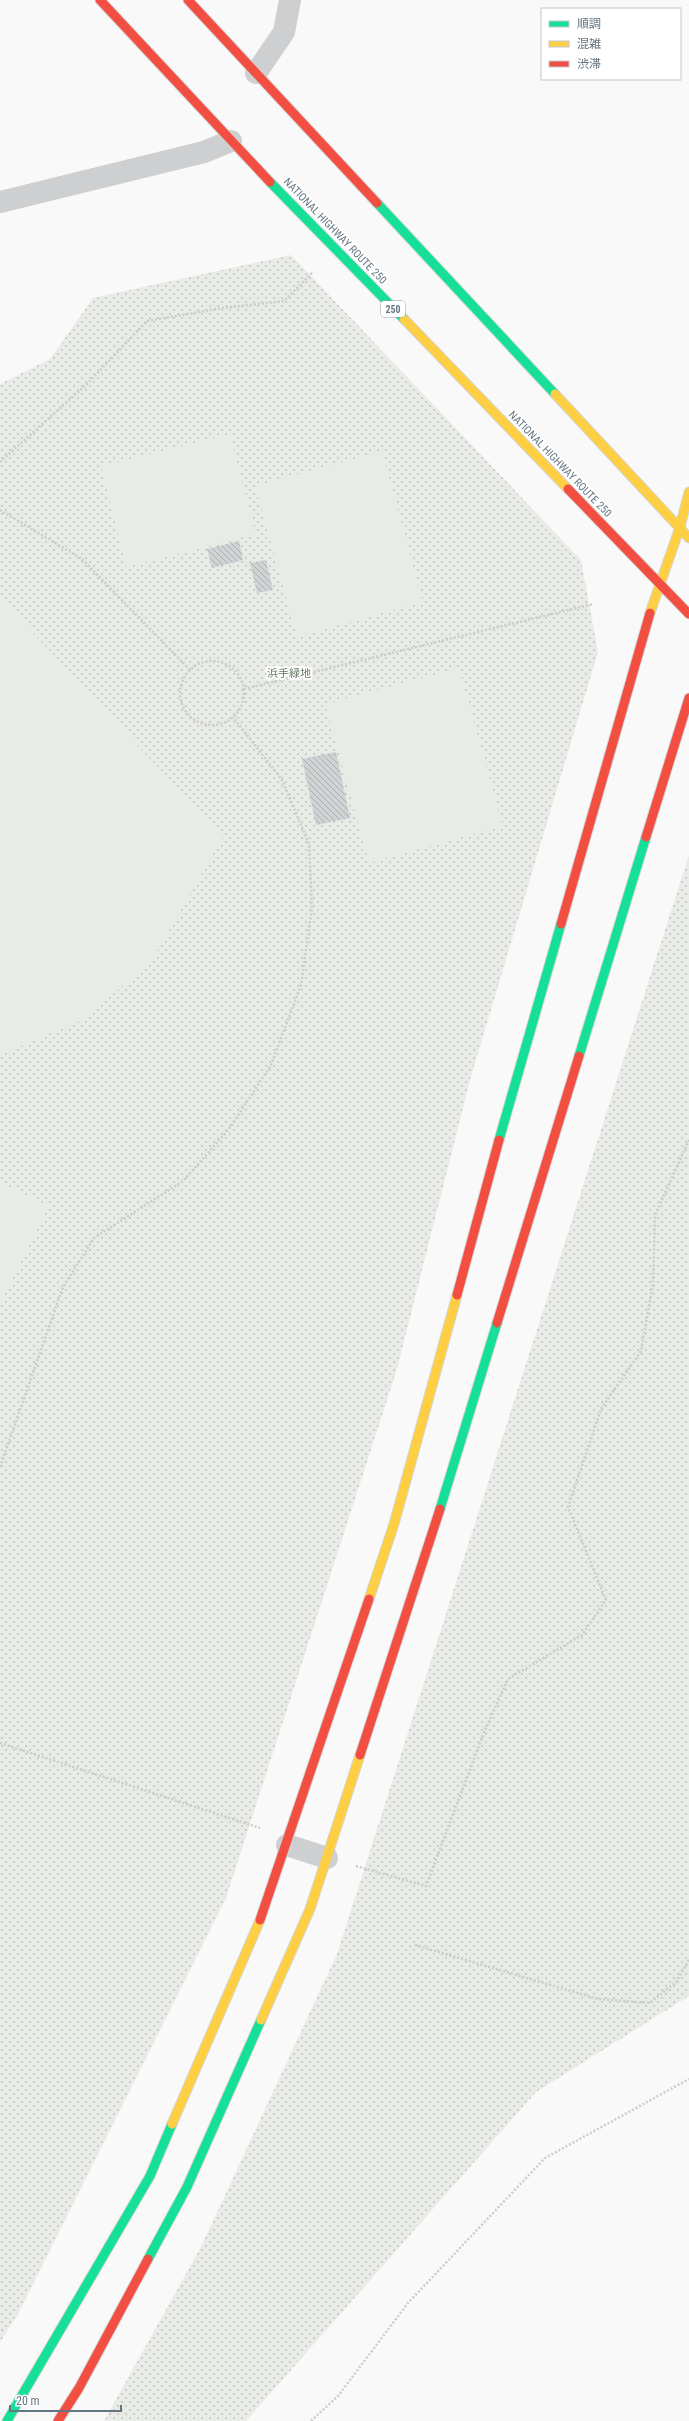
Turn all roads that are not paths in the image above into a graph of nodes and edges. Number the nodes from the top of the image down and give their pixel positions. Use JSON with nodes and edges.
{"nodes":[{"id":1,"x":100,"y":0,"type":"edge"},
{"id":2,"x":188,"y":0,"type":"edge"},
{"id":3,"x":290,"y":0,"type":"edge"},
{"id":4,"x":256,"y":73,"type":"junction"},
{"id":5,"x":231,"y":141,"type":"junction"},
{"id":6,"x":0,"y":202,"type":"edge"},
{"id":7,"x":689,"y":492,"type":"edge"},
{"id":8,"x":680,"y":527,"type":"junction"},
{"id":9,"x":689,"y":538,"type":"edge"},
{"id":10,"x":660,"y":583,"type":"junction"},
{"id":11,"x":689,"y":614,"type":"edge"},
{"id":12,"x":689,"y":698,"type":"edge"},
{"id":13,"x":287,"y":1845,"type":"junction"},
{"id":14,"x":327,"y":1858,"type":"junction"},
{"id":15,"x":7,"y":2421,"type":"edge"},
{"id":16,"x":58,"y":2421,"type":"edge"}],
"edges":[{"from":1,"to":5,"type":"main road","name":"NATIONAL HIGHWAY ROUTE 250","number":"250"},
{"from":2,"to":4,"type":"main road"},
{"from":3,"to":4,"type":"street"},
{"from":4,"to":8,"type":"main road"},
{"from":5,"to":6,"type":"street"},
{"from":5,"to":10,"type":"main road","name":"NATIONAL HIGHWAY ROUTE 250","number":"250"},
{"from":7,"to":8,"type":"main road"},
{"from":8,"to":9,"type":"main road"},
{"from":8,"to":10,"type":"main road"},
{"from":10,"to":11,"type":"main road","name":"NATIONAL HIGHWAY ROUTE 250","number":"250"},
{"from":10,"to":13,"type":"main road"},
{"from":12,"to":14,"type":"main road"},
{"from":13,"to":14,"type":"street"},
{"from":13,"to":15,"type":"main road"},
{"from":14,"to":16,"type":"main road"}]}
